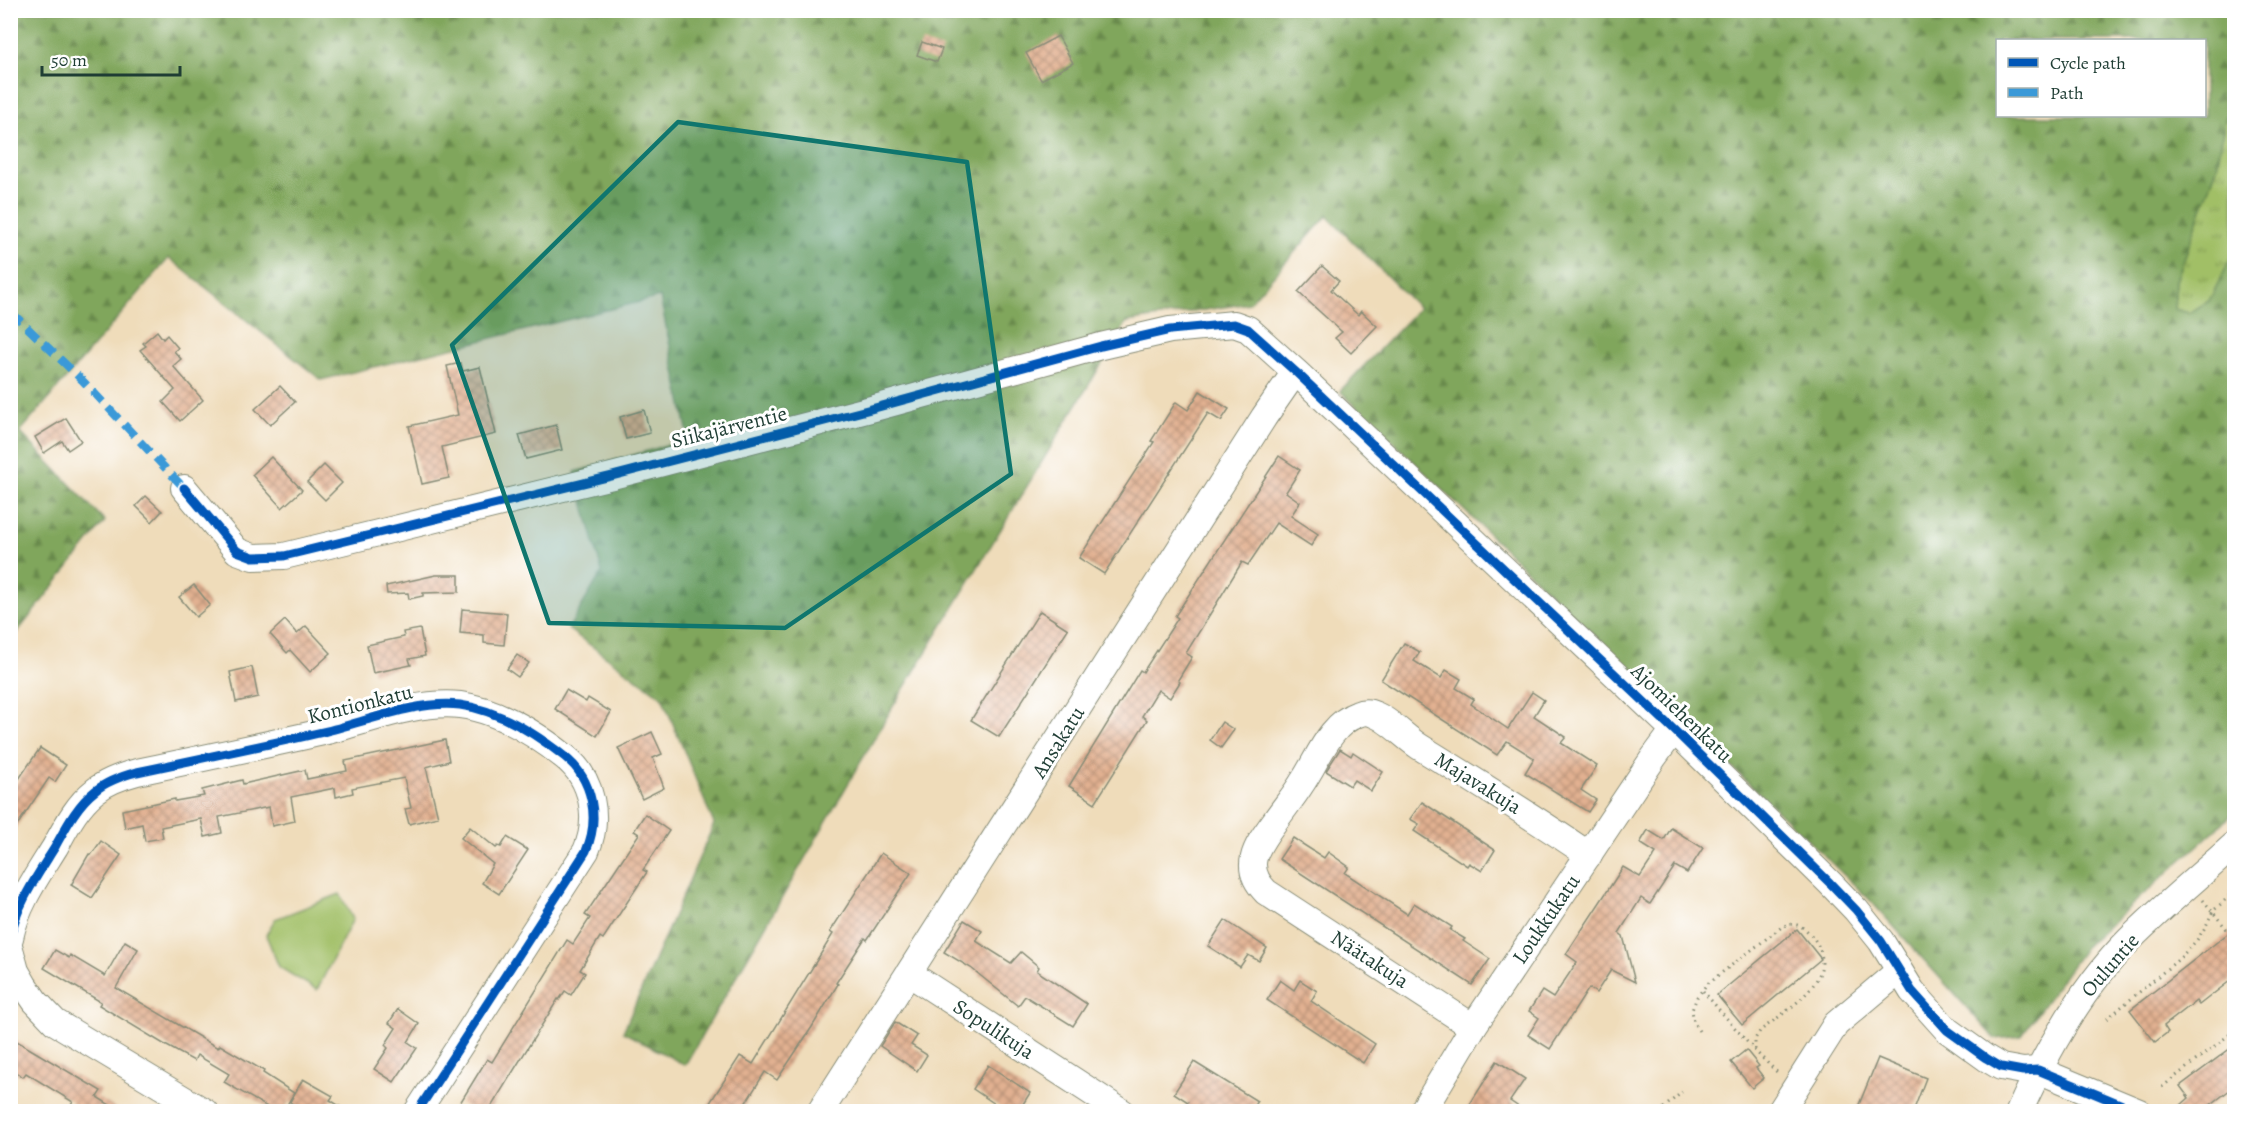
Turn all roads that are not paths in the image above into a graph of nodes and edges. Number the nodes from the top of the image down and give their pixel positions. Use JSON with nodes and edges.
{"nodes":[{"id":1,"x":1295,"y":372,"type":"junction"},
{"id":2,"x":184,"y":488,"type":"dead end"},
{"id":3,"x":1674,"y":730,"type":"junction"},
{"id":4,"x":2235,"y":845,"type":"edge"},
{"id":5,"x":1589,"y":855,"type":"junction"},
{"id":6,"x":1266,"y":892,"type":"joint"},
{"id":7,"x":10,"y":938,"type":"edge"},
{"id":8,"x":10,"y":949,"type":"edge"},
{"id":9,"x":1899,"y":971,"type":"junction"},
{"id":10,"x":910,"y":975,"type":"junction"},
{"id":11,"x":1473,"y":1027,"type":"junction"},
{"id":12,"x":2038,"y":1070,"type":"junction"},
{"id":13,"x":205,"y":1112,"type":"edge"},
{"id":14,"x":417,"y":1112,"type":"edge"},
{"id":15,"x":820,"y":1112,"type":"edge"},
{"id":16,"x":1122,"y":1112,"type":"edge"},
{"id":17,"x":1422,"y":1112,"type":"edge"},
{"id":18,"x":1780,"y":1112,"type":"edge"},
{"id":19,"x":2019,"y":1112,"type":"edge"},
{"id":20,"x":2139,"y":1112,"type":"edge"}],
"edges":[{"from":1,"to":2,"type":"street","name":"Siikajärventie"},
{"from":1,"to":3,"type":"street","name":"Ajomiehenkatu"},
{"from":1,"to":10,"type":"street","name":"Ansakatu"},
{"from":3,"to":5,"type":"street","name":"Loukkukatu"},
{"from":3,"to":9,"type":"street","name":"Ajomiehenkatu"},
{"from":4,"to":12,"type":"street","name":"Ouluntie"},
{"from":5,"to":6,"type":"street","name":"Majavakuja"},
{"from":5,"to":11,"type":"street","name":"Loukkukatu"},
{"from":6,"to":11,"type":"street","name":"Näätakuja"},
{"from":7,"to":14,"type":"street","name":"Kontionkatu"},
{"from":8,"to":13,"type":"street"},
{"from":9,"to":12,"type":"street","name":"Ajomiehenkatu"},
{"from":9,"to":18,"type":"street"},
{"from":10,"to":15,"type":"street","name":"Ansakatu"},
{"from":10,"to":16,"type":"street","name":"Sopulikuja"},
{"from":11,"to":17,"type":"street","name":"Loukkukatu"},
{"from":12,"to":19,"type":"street","name":"Ouluntie"},
{"from":12,"to":20,"type":"street","name":"Ajomiehenkatu"}]}
